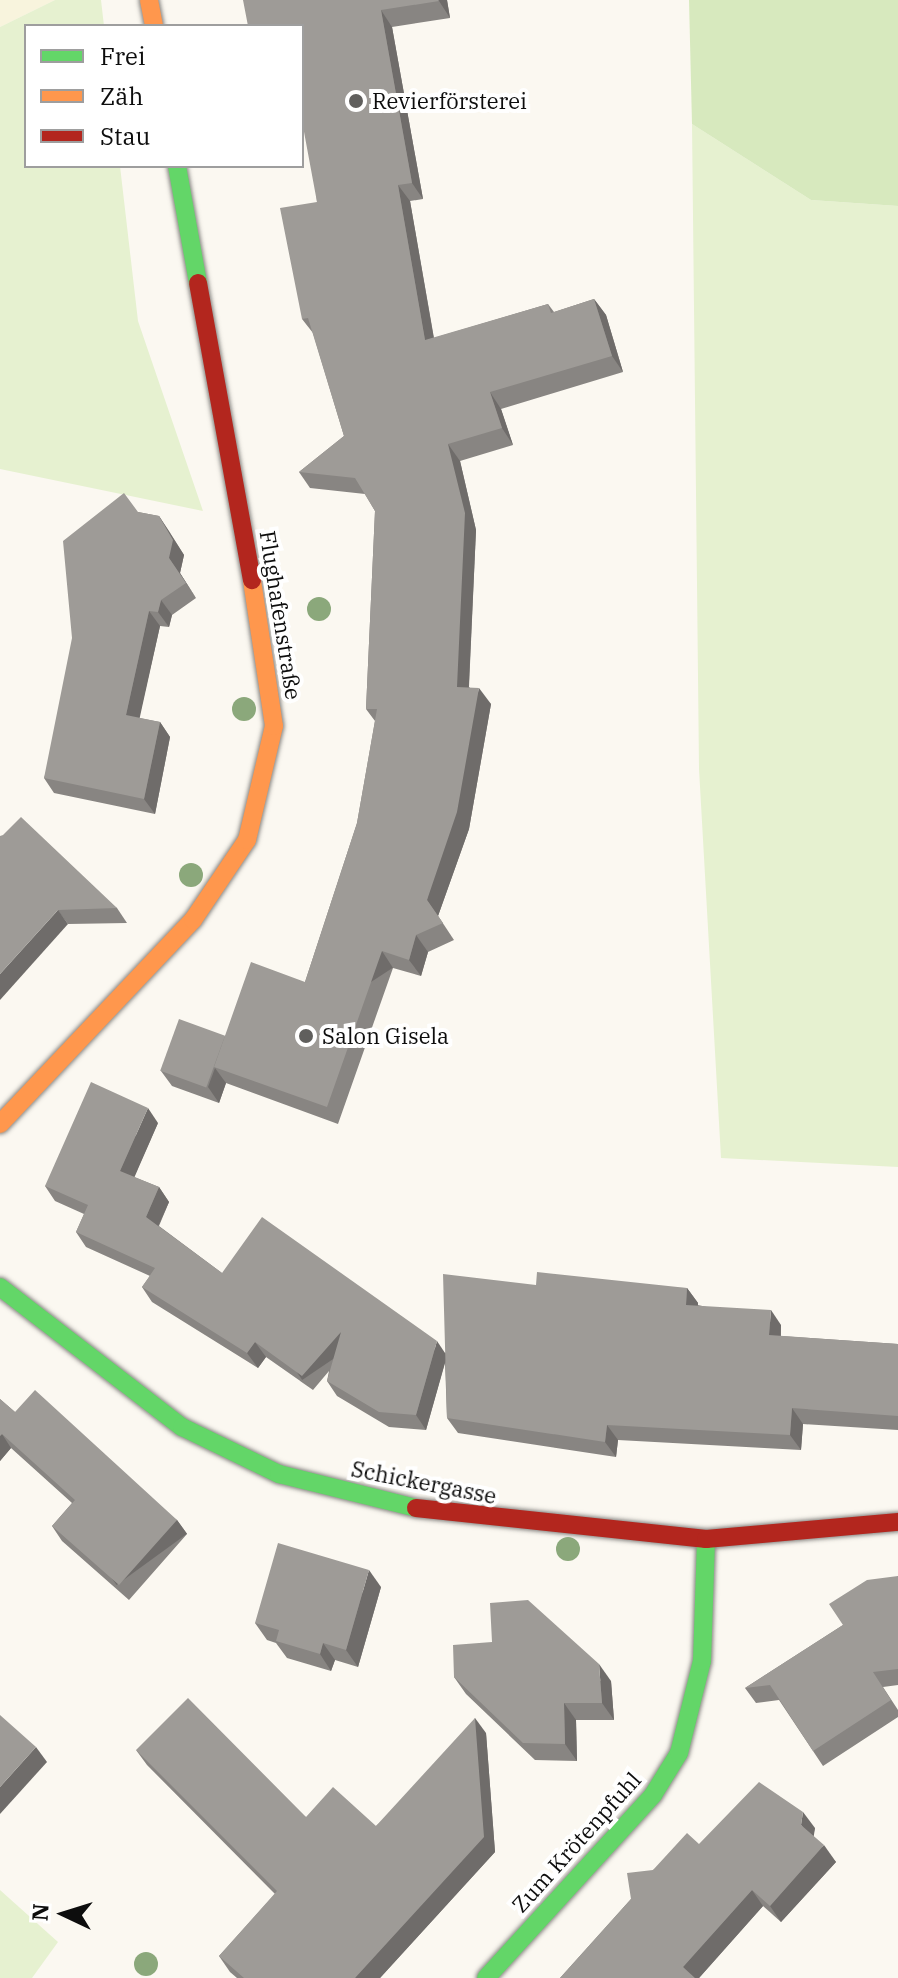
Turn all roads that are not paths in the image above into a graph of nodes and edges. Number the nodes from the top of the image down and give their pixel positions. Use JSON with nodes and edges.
{"nodes":[{"id":1,"x":149,"y":0,"type":"edge"},
{"id":2,"x":154,"y":24,"type":"edge"},
{"id":3,"x":177,"y":168,"type":"edge"},
{"id":4,"x":0,"y":1124,"type":"edge"},
{"id":5,"x":0,"y":1287,"type":"edge"},
{"id":6,"x":898,"y":1522,"type":"edge"},
{"id":7,"x":706,"y":1539,"type":"junction"},
{"id":8,"x":486,"y":1978,"type":"edge"}],
"edges":[{"from":1,"to":2,"type":"street"},
{"from":3,"to":4,"type":"street","name":"Flughafenstraße"},
{"from":5,"to":7,"type":"street","name":"Schickergasse"},
{"from":6,"to":7,"type":"street","name":"Schickergasse"},
{"from":7,"to":8,"type":"street","name":"Zum Krötenpfuhl"}]}
